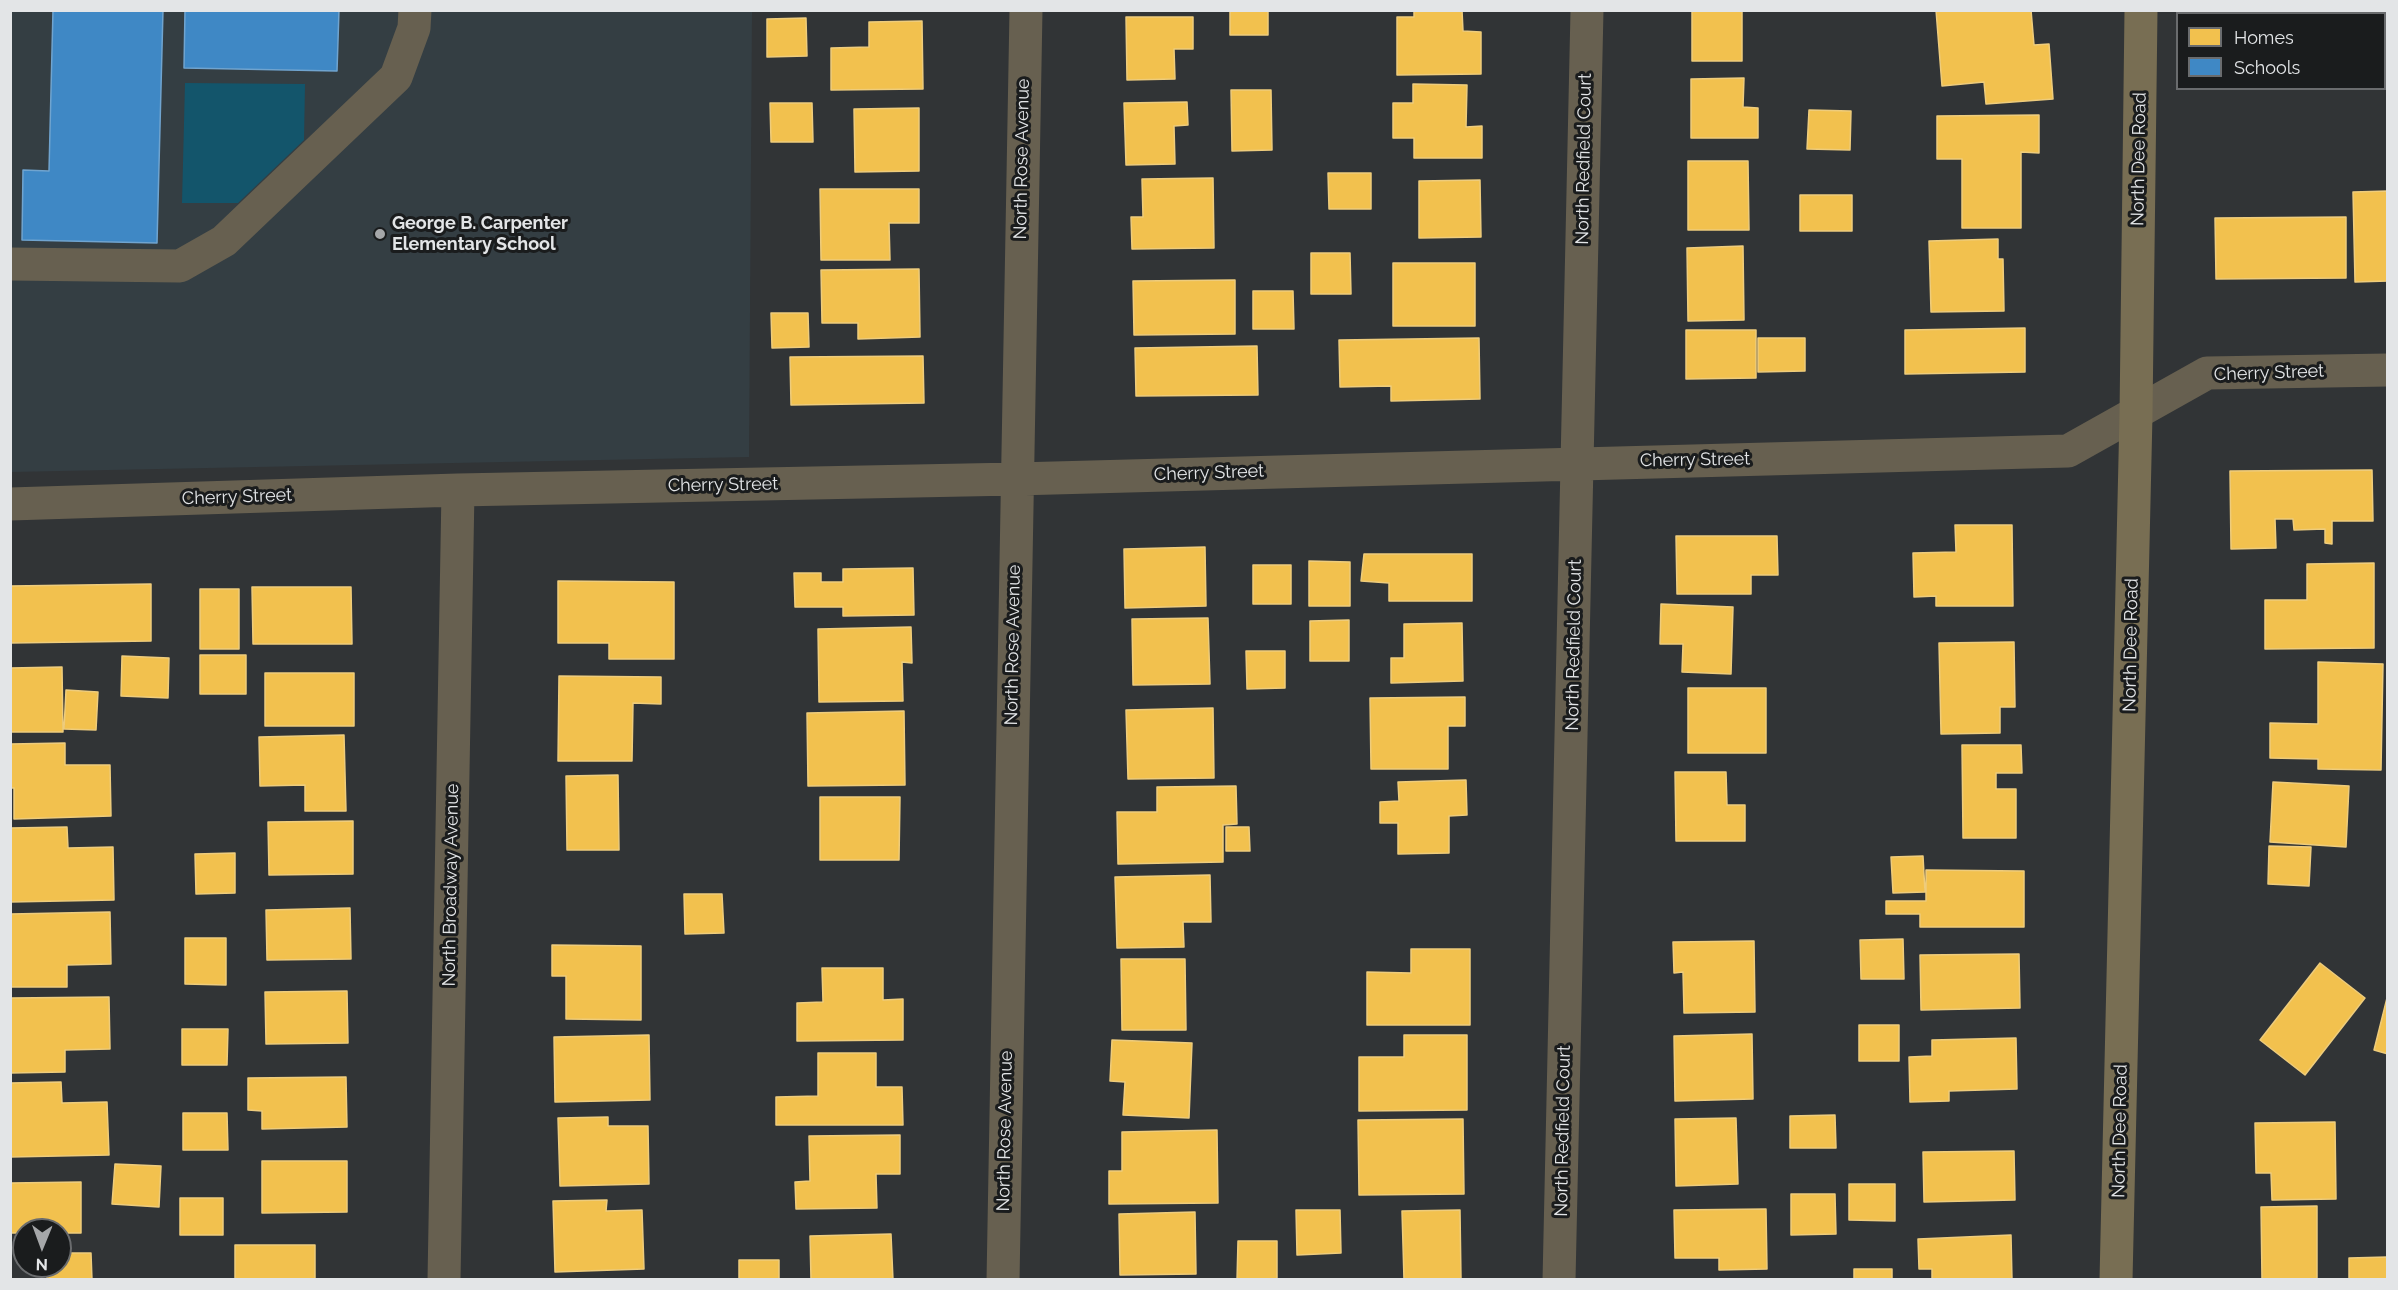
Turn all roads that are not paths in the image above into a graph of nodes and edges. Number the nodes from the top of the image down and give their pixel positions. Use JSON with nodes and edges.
{"nodes":[{"id":1,"x":416,"y":10,"type":"edge"},
{"id":2,"x":1026,"y":10,"type":"edge"},
{"id":3,"x":1587,"y":10,"type":"edge"},
{"id":4,"x":2141,"y":10,"type":"edge"},
{"id":5,"x":10,"y":264,"type":"edge"},
{"id":6,"x":2388,"y":370,"type":"edge"},
{"id":7,"x":2136,"y":415,"type":"junction"},
{"id":8,"x":1578,"y":463,"type":"junction"},
{"id":9,"x":1016,"y":478,"type":"junction"},
{"id":10,"x":458,"y":490,"type":"junction"},
{"id":11,"x":10,"y":504,"type":"edge"},
{"id":12,"x":444,"y":1280,"type":"edge"},
{"id":13,"x":1003,"y":1280,"type":"edge"},
{"id":14,"x":1560,"y":1280,"type":"edge"},
{"id":15,"x":2116,"y":1280,"type":"edge"}],
"edges":[{"from":1,"to":5,"type":"street"},
{"from":2,"to":9,"type":"street","name":"North Rose Avenue"},
{"from":3,"to":8,"type":"street","name":"North Redfield Court"},
{"from":4,"to":7,"type":"main road","name":"North Dee Road"},
{"from":6,"to":7,"type":"street","name":"Cherry Street"},
{"from":7,"to":8,"type":"street","name":"Cherry Street"},
{"from":7,"to":15,"type":"main road","name":"North Dee Road"},
{"from":8,"to":9,"type":"street","name":"Cherry Street"},
{"from":8,"to":14,"type":"street","name":"North Redfield Court"},
{"from":9,"to":10,"type":"street","name":"Cherry Street"},
{"from":9,"to":13,"type":"street","name":"North Rose Avenue"},
{"from":10,"to":11,"type":"street","name":"Cherry Street"},
{"from":10,"to":12,"type":"street","name":"North Broadway Avenue"}]}
